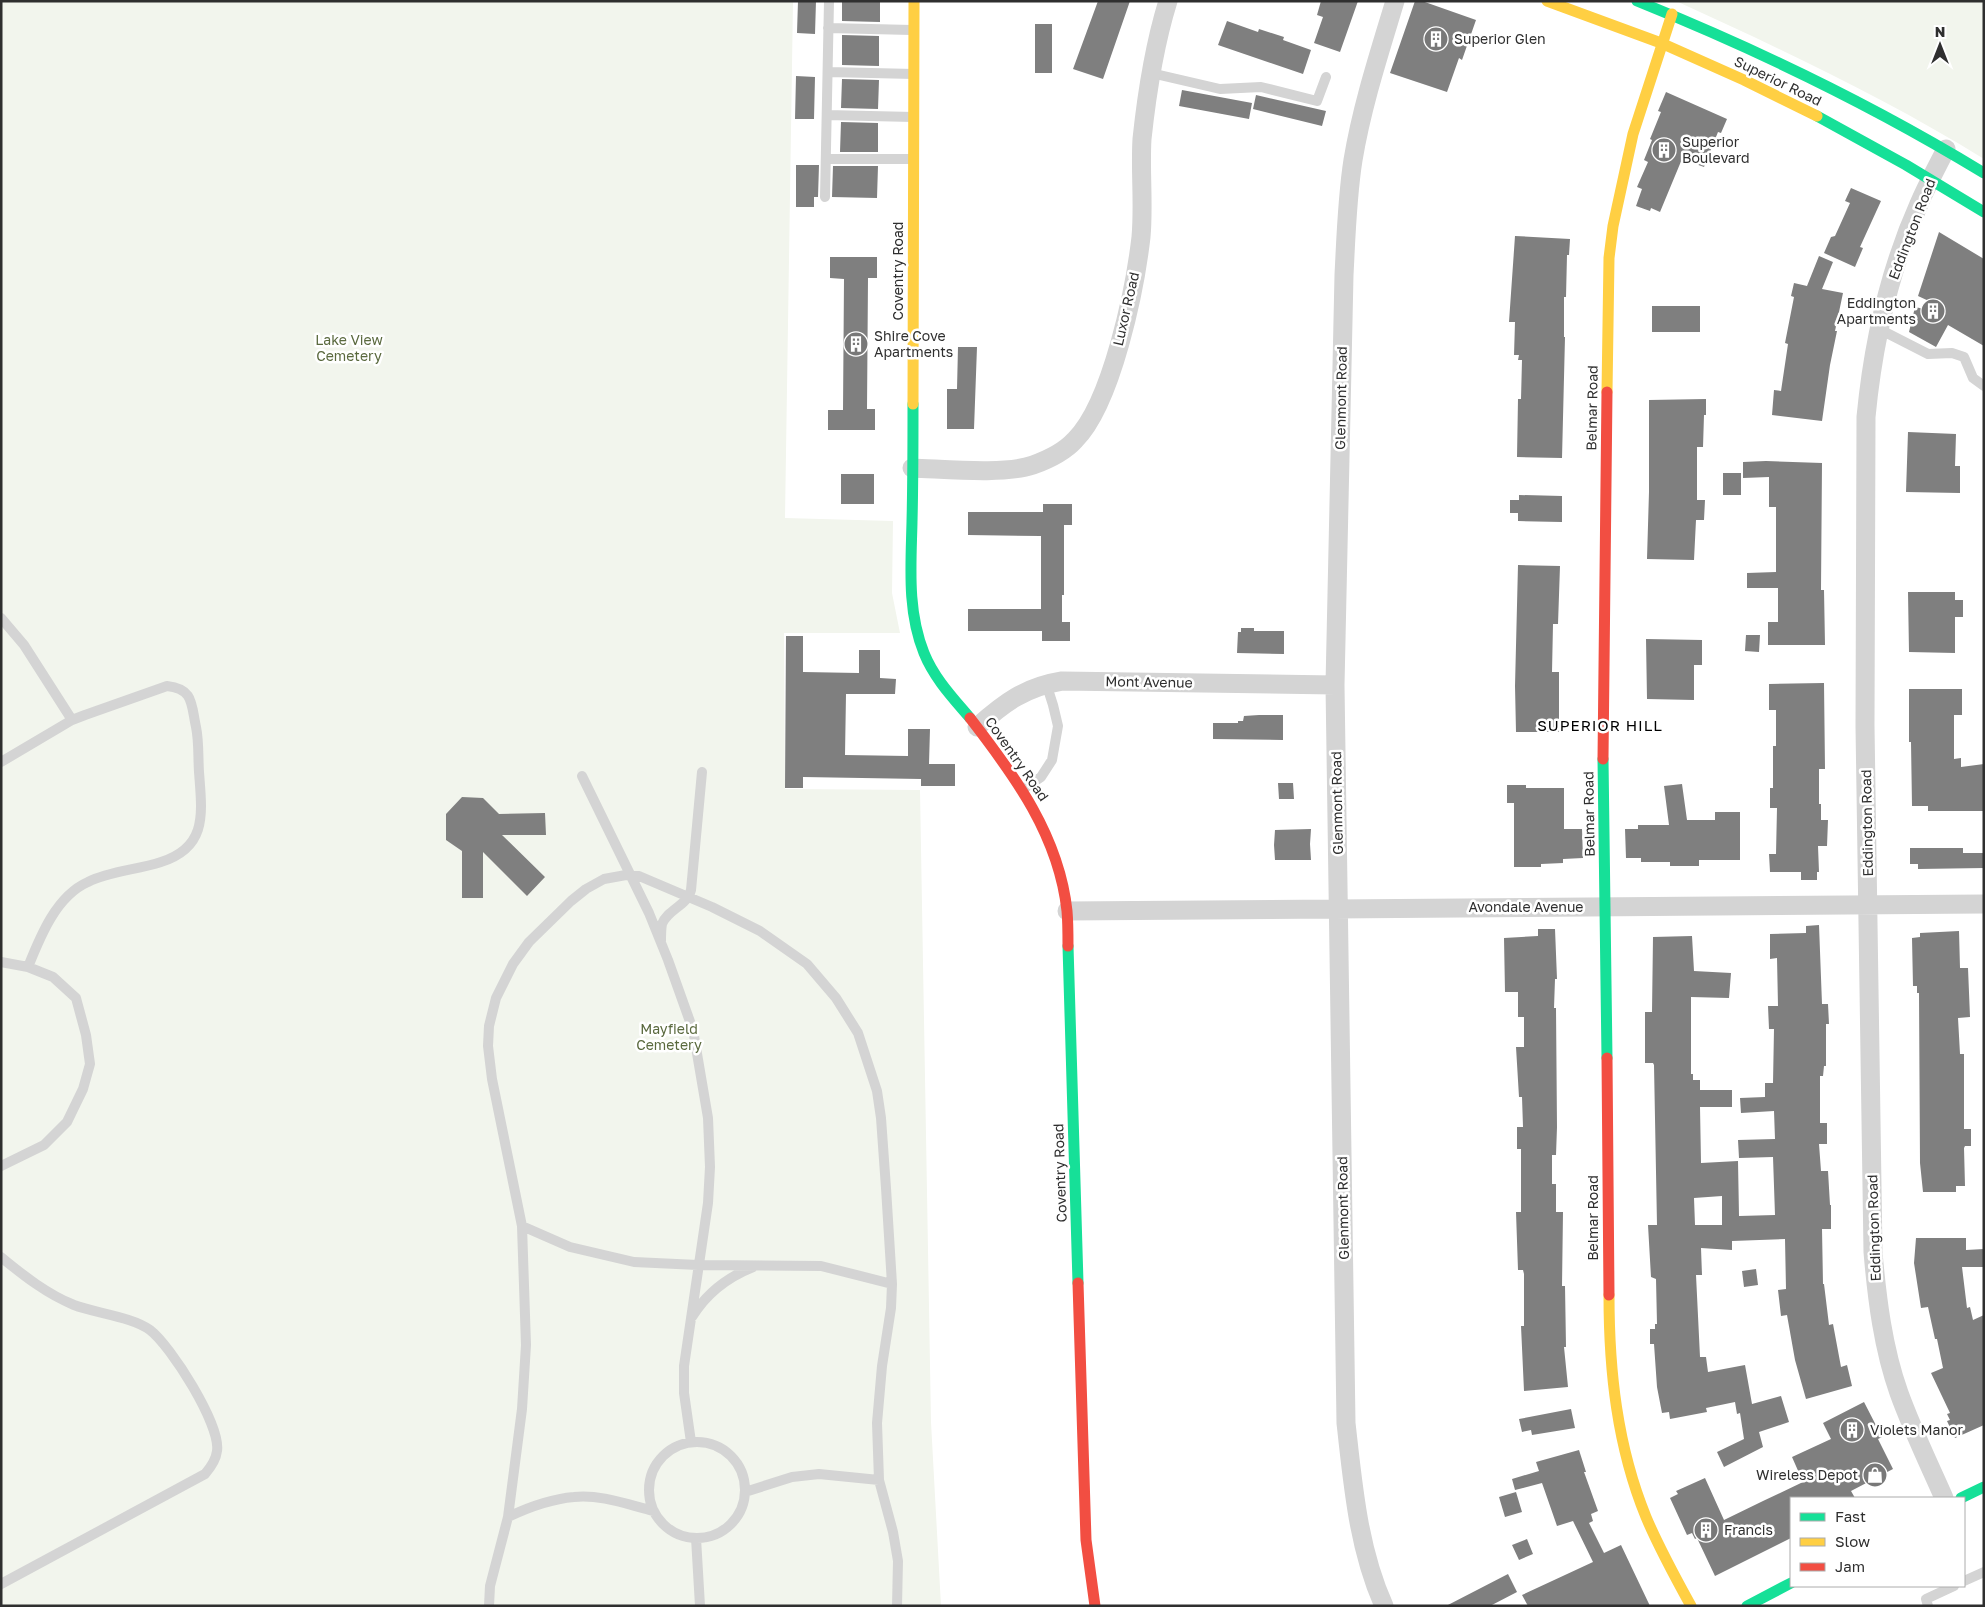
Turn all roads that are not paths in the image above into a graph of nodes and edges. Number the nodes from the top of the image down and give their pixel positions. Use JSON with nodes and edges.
{"nodes":[{"id":1,"x":829,"y":1,"type":"edge"},
{"id":2,"x":914,"y":1,"type":"edge"},
{"id":3,"x":1168,"y":1,"type":"edge"},
{"id":4,"x":1395,"y":1,"type":"edge"},
{"id":5,"x":1547,"y":1,"type":"edge"},
{"id":6,"x":1637,"y":1,"type":"edge"},
{"id":7,"x":1672,"y":14,"type":"junction"},
{"id":8,"x":828,"y":28,"type":"junction"},
{"id":9,"x":914,"y":30,"type":"junction"},
{"id":10,"x":1662,"y":43,"type":"junction"},
{"id":11,"x":828,"y":72,"type":"junction"},
{"id":12,"x":1151,"y":73,"type":"junction"},
{"id":13,"x":914,"y":74,"type":"junction"},
{"id":14,"x":1326,"y":77,"type":"dead end"},
{"id":15,"x":827,"y":115,"type":"junction"},
{"id":16,"x":914,"y":117,"type":"junction"},
{"id":17,"x":1946,"y":149,"type":"junction"},
{"id":18,"x":826,"y":159,"type":"junction"},
{"id":19,"x":914,"y":160,"type":"junction"},
{"id":20,"x":1984,"y":173,"type":"edge"},
{"id":21,"x":1931,"y":178,"type":"junction"},
{"id":22,"x":826,"y":197,"type":"dead end"},
{"id":23,"x":1984,"y":212,"type":"edge"},
{"id":24,"x":1879,"y":329,"type":"junction"},
{"id":25,"x":1984,"y":386,"type":"edge"},
{"id":26,"x":912,"y":468,"type":"junction"},
{"id":27,"x":1,"y":618,"type":"edge"},
{"id":28,"x":1046,"y":683,"type":"junction"},
{"id":29,"x":1335,"y":685,"type":"junction"},
{"id":30,"x":72,"y":720,"type":"junction"},
{"id":31,"x":977,"y":727,"type":"junction"},
{"id":32,"x":1,"y":762,"type":"edge"},
{"id":33,"x":702,"y":772,"type":"dead end"},
{"id":34,"x":582,"y":776,"type":"dead end"},
{"id":35,"x":1023,"y":789,"type":"junction"},
{"id":36,"x":629,"y":875,"type":"junction"},
{"id":37,"x":689,"y":898,"type":"junction"},
{"id":38,"x":1869,"y":904,"type":"junction"},
{"id":39,"x":1984,"y":904,"type":"edge"},
{"id":40,"x":1338,"y":907,"type":"junction"},
{"id":41,"x":1606,"y":907,"type":"junction"},
{"id":42,"x":1067,"y":911,"type":"junction"},
{"id":43,"x":661,"y":942,"type":"junction"},
{"id":44,"x":1,"y":962,"type":"edge"},
{"id":45,"x":28,"y":967,"type":"junction"},
{"id":46,"x":1,"y":1166,"type":"edge"},
{"id":47,"x":522,"y":1226,"type":"junction"},
{"id":48,"x":1,"y":1257,"type":"edge"},
{"id":49,"x":698,"y":1265,"type":"junction"},
{"id":50,"x":759,"y":1265,"type":"junction"},
{"id":51,"x":892,"y":1284,"type":"junction"},
{"id":52,"x":689,"y":1322,"type":"junction"},
{"id":53,"x":691,"y":1442,"type":"junction"},
{"id":54,"x":879,"y":1480,"type":"junction"},
{"id":55,"x":1984,"y":1487,"type":"edge"},
{"id":56,"x":745,"y":1492,"type":"junction"},
{"id":57,"x":1944,"y":1497,"type":"edge"},
{"id":58,"x":1963,"y":1497,"type":"edge"},
{"id":59,"x":654,"y":1512,"type":"junction"},
{"id":60,"x":508,"y":1517,"type":"junction"},
{"id":61,"x":696,"y":1538,"type":"junction"},
{"id":62,"x":1984,"y":1572,"type":"edge"},
{"id":63,"x":1965,"y":1581,"type":"edge"},
{"id":64,"x":1,"y":1584,"type":"edge"},
{"id":65,"x":1790,"y":1584,"type":"edge"},
{"id":66,"x":1952,"y":1587,"type":"edge"},
{"id":67,"x":489,"y":1606,"type":"edge"},
{"id":68,"x":700,"y":1606,"type":"edge"},
{"id":69,"x":897,"y":1606,"type":"edge"},
{"id":70,"x":1095,"y":1606,"type":"edge"},
{"id":71,"x":1384,"y":1606,"type":"edge"},
{"id":72,"x":1691,"y":1606,"type":"edge"},
{"id":73,"x":1747,"y":1606,"type":"edge"},
{"id":74,"x":1928,"y":1606,"type":"edge"}],
"edges":[{"from":1,"to":8,"type":"lane"},
{"from":2,"to":9,"type":"street","name":"Coventry Road"},
{"from":3,"to":12,"type":"street","name":"Luxor Road"},
{"from":4,"to":29,"type":"street","name":"Glenmont Road"},
{"from":5,"to":10,"type":"street","name":"Superior Road"},
{"from":6,"to":7,"type":"street","name":"Superior Road"},
{"from":7,"to":10,"type":"street","name":"Belmar Road"},
{"from":7,"to":17,"type":"street","name":"Superior Road"},
{"from":8,"to":9,"type":"lane"},
{"from":8,"to":11,"type":"lane"},
{"from":9,"to":13,"type":"street","name":"Coventry Road"},
{"from":10,"to":21,"type":"street","name":"Superior Road"},
{"from":10,"to":41,"type":"street","name":"Belmar Road"},
{"from":11,"to":13,"type":"lane"},
{"from":11,"to":15,"type":"lane"},
{"from":12,"to":14,"type":"lane"},
{"from":12,"to":26,"type":"street","name":"Luxor Road"},
{"from":13,"to":16,"type":"street","name":"Coventry Road"},
{"from":15,"to":16,"type":"lane"},
{"from":15,"to":18,"type":"lane"},
{"from":16,"to":19,"type":"street","name":"Coventry Road"},
{"from":17,"to":20,"type":"street","name":"Superior Road"},
{"from":17,"to":21,"type":"street","name":"Eddington Road"},
{"from":18,"to":19,"type":"lane"},
{"from":18,"to":22,"type":"lane"},
{"from":19,"to":26,"type":"street","name":"Coventry Road"},
{"from":21,"to":23,"type":"street","name":"Superior Road"},
{"from":21,"to":24,"type":"street","name":"Eddington Road"},
{"from":24,"to":25,"type":"lane"},
{"from":24,"to":38,"type":"street","name":"Eddington Road"},
{"from":26,"to":31,"type":"street","name":"Coventry Road"},
{"from":27,"to":30,"type":"lane"},
{"from":28,"to":29,"type":"street","name":"Mont Avenue"},
{"from":28,"to":31,"type":"street","name":"Mont Avenue"},
{"from":28,"to":35,"type":"lane"},
{"from":29,"to":40,"type":"street","name":"Glenmont Road"},
{"from":30,"to":32,"type":"lane"},
{"from":30,"to":45,"type":"lane"},
{"from":31,"to":35,"type":"street","name":"Coventry Road"},
{"from":33,"to":37,"type":"lane"},
{"from":34,"to":36,"type":"lane"},
{"from":35,"to":42,"type":"street","name":"Coventry Road"},
{"from":36,"to":37,"type":"lane"},
{"from":36,"to":43,"type":"lane"},
{"from":36,"to":47,"type":"lane"},
{"from":37,"to":43,"type":"lane"},
{"from":37,"to":51,"type":"lane"},
{"from":38,"to":39,"type":"street","name":"Avondale Avenue"},
{"from":38,"to":41,"type":"street","name":"Avondale Avenue"},
{"from":38,"to":57,"type":"street","name":"Eddington Road"},
{"from":40,"to":41,"type":"street","name":"Avondale Avenue"},
{"from":40,"to":42,"type":"street","name":"Avondale Avenue"},
{"from":40,"to":71,"type":"street","name":"Glenmont Road"},
{"from":41,"to":72,"type":"street","name":"Belmar Road"},
{"from":42,"to":70,"type":"street","name":"Coventry Road"},
{"from":43,"to":49,"type":"lane"},
{"from":44,"to":45,"type":"lane"},
{"from":45,"to":46,"type":"lane"},
{"from":47,"to":49,"type":"lane"},
{"from":47,"to":60,"type":"lane"},
{"from":48,"to":64,"type":"lane"},
{"from":49,"to":50,"type":"lane"},
{"from":49,"to":52,"type":"lane"},
{"from":50,"to":51,"type":"lane"},
{"from":50,"to":52,"type":"lane"},
{"from":51,"to":54,"type":"lane"},
{"from":52,"to":53,"type":"lane"},
{"from":53,"to":56,"type":"lane"},
{"from":53,"to":59,"type":"lane"},
{"from":54,"to":56,"type":"lane"},
{"from":54,"to":69,"type":"lane"},
{"from":55,"to":58,"type":"street"},
{"from":56,"to":61,"type":"lane"},
{"from":59,"to":60,"type":"lane"},
{"from":59,"to":61,"type":"lane"},
{"from":60,"to":67,"type":"lane"},
{"from":61,"to":68,"type":"lane"},
{"from":62,"to":63,"type":"lane"},
{"from":65,"to":73,"type":"street"},
{"from":66,"to":74,"type":"lane"}]}
